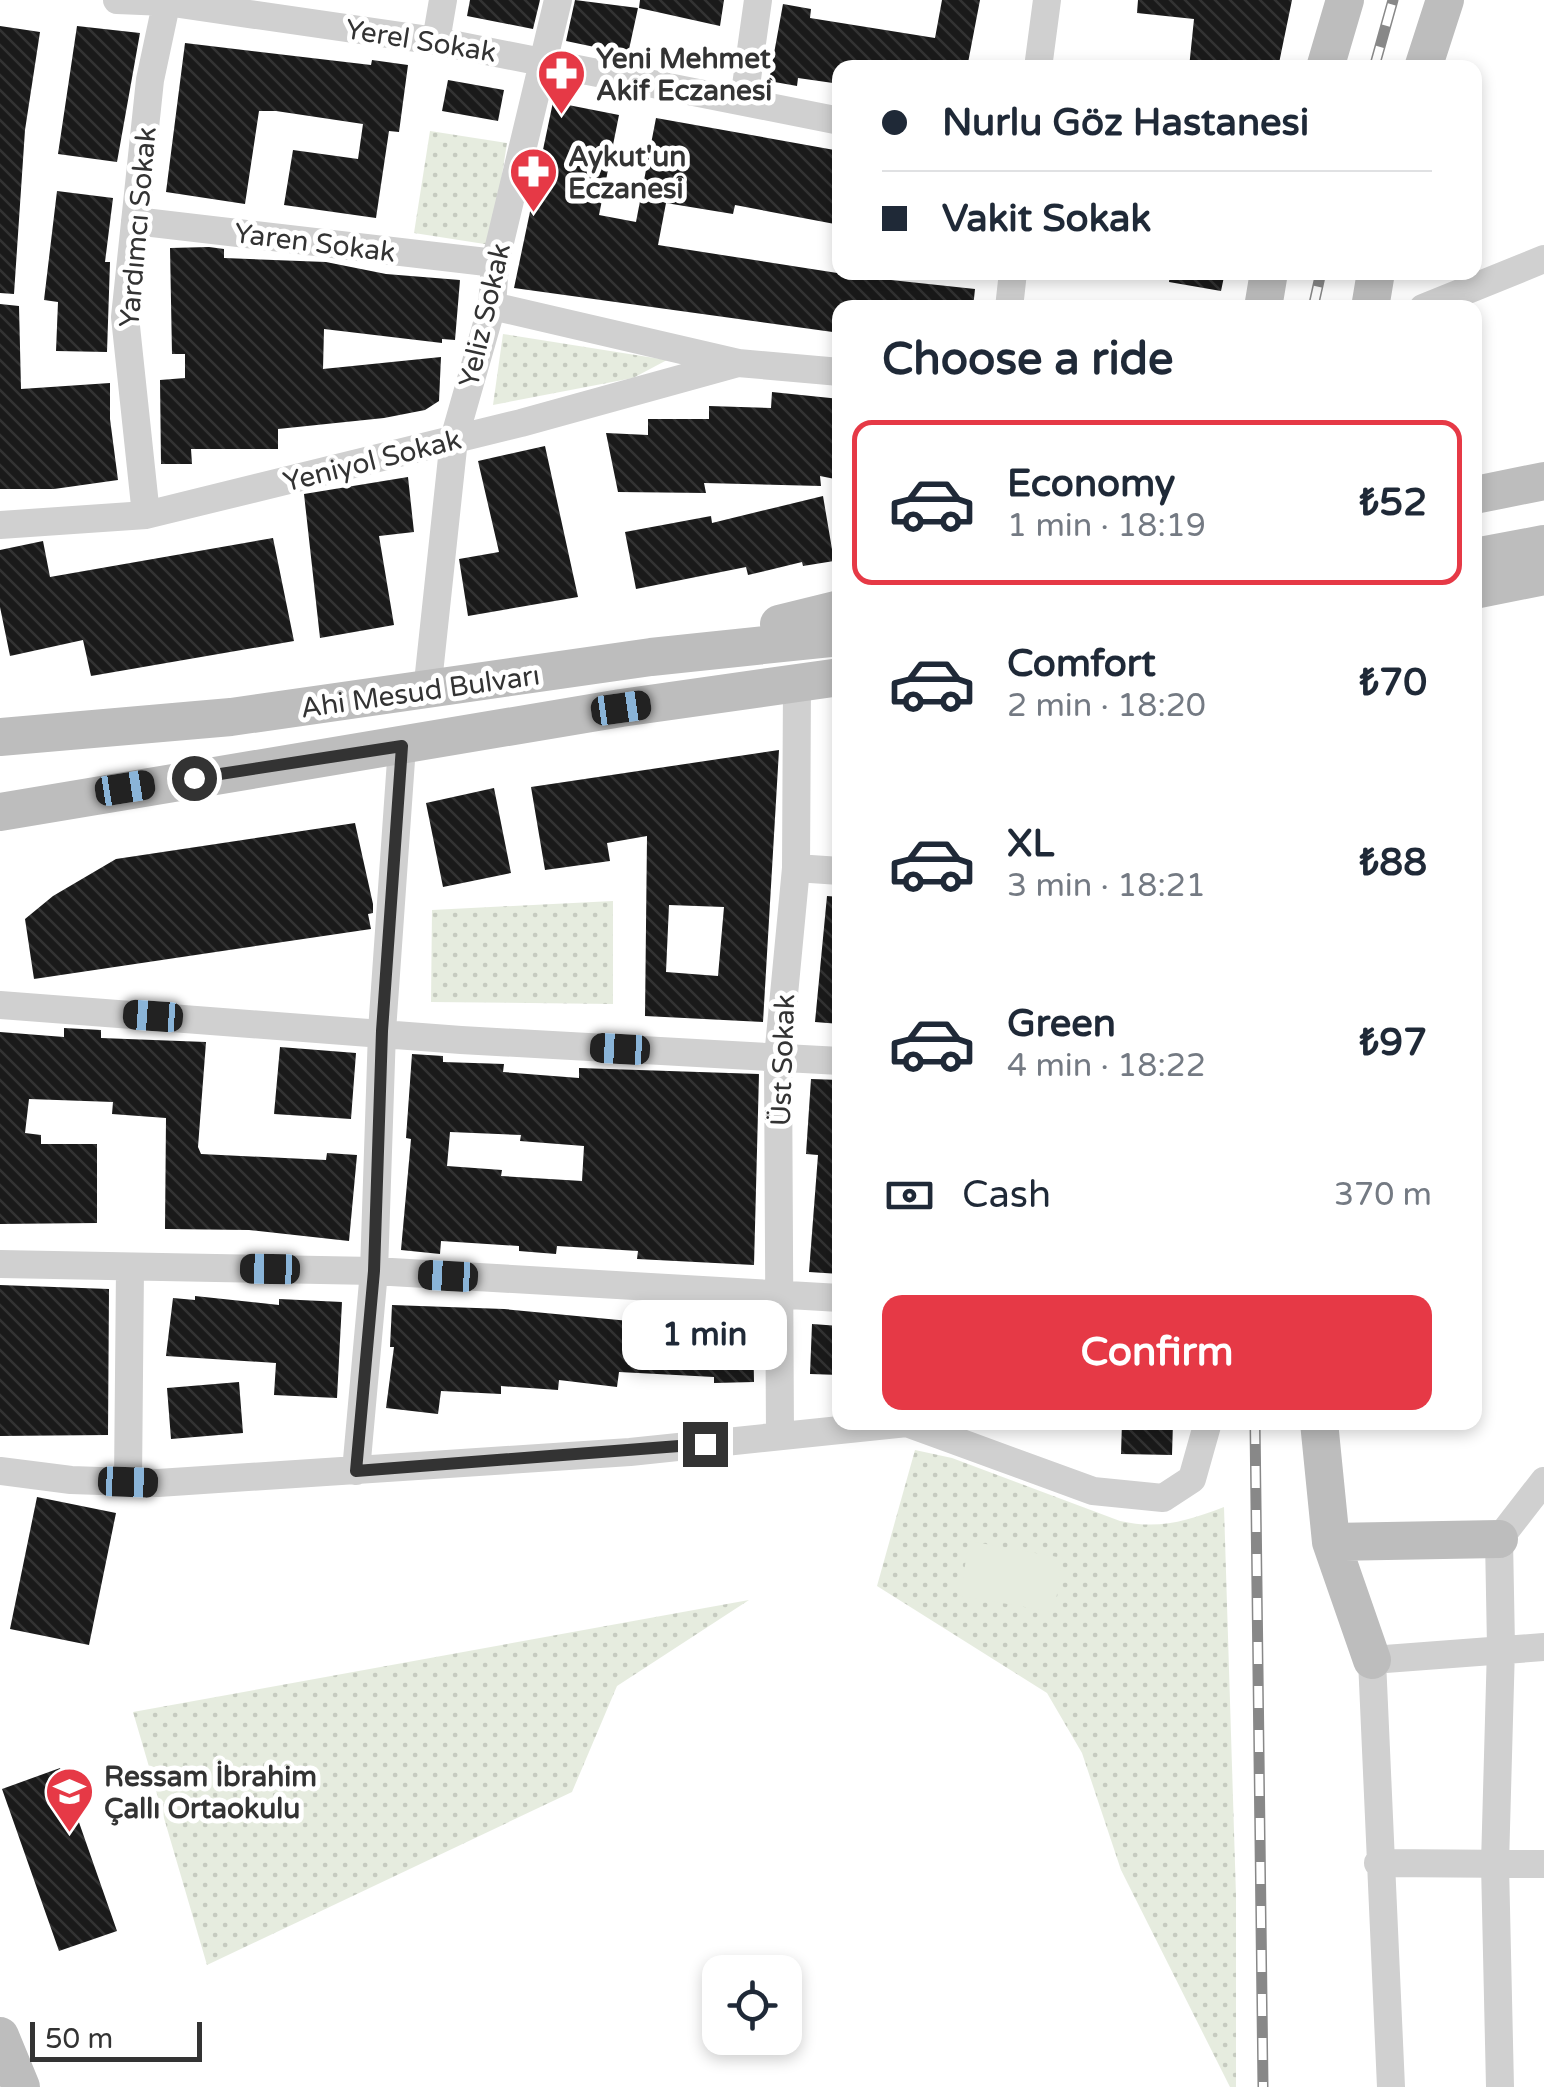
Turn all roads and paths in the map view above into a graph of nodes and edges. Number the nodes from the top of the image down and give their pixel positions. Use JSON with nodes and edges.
{"nodes":[{"id":1,"x":118,"y":0,"type":"edge"},
{"id":2,"x":443,"y":0,"type":"edge"},
{"id":3,"x":558,"y":0,"type":"edge"},
{"id":4,"x":758,"y":0,"type":"edge"},
{"id":5,"x":1046,"y":0,"type":"edge"},
{"id":6,"x":1345,"y":0,"type":"edge"},
{"id":7,"x":1445,"y":0,"type":"edge"},
{"id":8,"x":166,"y":1,"type":"edge"},
{"id":9,"x":436,"y":40,"type":"junction"},
{"id":10,"x":1039,"y":60,"type":"edge"},
{"id":11,"x":1327,"y":60,"type":"edge"},
{"id":12,"x":1426,"y":60,"type":"edge"},
{"id":13,"x":546,"y":61,"type":"junction"},
{"id":14,"x":744,"y":100,"type":"junction"},
{"id":15,"x":832,"y":119,"type":"edge"},
{"id":16,"x":136,"y":221,"type":"junction"},
{"id":17,"x":1544,"y":259,"type":"edge"},
{"id":18,"x":495,"y":263,"type":"junction"},
{"id":19,"x":1443,"y":300,"type":"edge"},
{"id":20,"x":492,"y":306,"type":"junction"},
{"id":21,"x":738,"y":363,"type":"junction"},
{"id":22,"x":832,"y":371,"type":"edge"},
{"id":23,"x":454,"y":440,"type":"junction"},
{"id":24,"x":1544,"y":480,"type":"edge"},
{"id":25,"x":1482,"y":493,"type":"edge"},
{"id":26,"x":1544,"y":504,"type":"edge"},
{"id":27,"x":146,"y":515,"type":"junction"},
{"id":28,"x":1482,"y":516,"type":"edge"},
{"id":29,"x":0,"y":524,"type":"edge"},
{"id":30,"x":1544,"y":544,"type":"edge"},
{"id":31,"x":1482,"y":556,"type":"edge"},
{"id":32,"x":1544,"y":576,"type":"edge"},
{"id":33,"x":1482,"y":589,"type":"edge"},
{"id":34,"x":832,"y":611,"type":"edge"},
{"id":35,"x":832,"y":638,"type":"edge"},
{"id":36,"x":651,"y":657,"type":"junction"},
{"id":37,"x":832,"y":678,"type":"edge"},
{"id":38,"x":798,"y":684,"type":"junction"},
{"id":39,"x":832,"y":690,"type":"edge"},
{"id":40,"x":427,"y":692,"type":"junction"},
{"id":41,"x":0,"y":738,"type":"edge"},
{"id":42,"x":402,"y":746,"type":"junction"},
{"id":43,"x":0,"y":812,"type":"edge"},
{"id":44,"x":796,"y":868,"type":"junction"},
{"id":45,"x":832,"y":870,"type":"edge"},
{"id":46,"x":0,"y":1006,"type":"edge"},
{"id":47,"x":382,"y":1031,"type":"junction"},
{"id":48,"x":778,"y":1058,"type":"junction"},
{"id":49,"x":832,"y":1061,"type":"edge"},
{"id":50,"x":0,"y":1264,"type":"edge"},
{"id":51,"x":130,"y":1267,"type":"junction"},
{"id":52,"x":374,"y":1271,"type":"junction"},
{"id":53,"x":781,"y":1294,"type":"junction"},
{"id":54,"x":832,"y":1297,"type":"edge"},
{"id":55,"x":839,"y":1430,"type":"edge"},
{"id":56,"x":926,"y":1430,"type":"edge"},
{"id":57,"x":1206,"y":1430,"type":"edge"},
{"id":58,"x":1320,"y":1430,"type":"edge"},
{"id":59,"x":780,"y":1436,"type":"junction"},
{"id":60,"x":0,"y":1471,"type":"edge"},
{"id":61,"x":356,"y":1471,"type":"junction"},
{"id":62,"x":1544,"y":1481,"type":"edge"},
{"id":63,"x":128,"y":1482,"type":"junction"},
{"id":64,"x":1498,"y":1538,"type":"junction"},
{"id":65,"x":1331,"y":1542,"type":"junction"},
{"id":66,"x":1501,"y":1647,"type":"junction"},
{"id":67,"x":1544,"y":1647,"type":"edge"},
{"id":68,"x":1372,"y":1660,"type":"junction"},
{"id":69,"x":1378,"y":1864,"type":"junction"},
{"id":70,"x":1495,"y":1864,"type":"junction"},
{"id":71,"x":1544,"y":1864,"type":"edge"},
{"id":72,"x":0,"y":2036,"type":"edge"},
{"id":73,"x":22,"y":2087,"type":"edge"},
{"id":74,"x":1390,"y":2087,"type":"edge"},
{"id":75,"x":1500,"y":2087,"type":"edge"}],
"edges":[{"from":1,"to":8,"type":"street","name":"Yerel Sokak"},
{"from":2,"to":9,"type":"street"},
{"from":3,"to":13,"type":"street","name":"Yeliz Sokak"},
{"from":4,"to":14,"type":"street"},
{"from":5,"to":10,"type":"street"},
{"from":6,"to":11,"type":"main road"},
{"from":7,"to":12,"type":"main road"},
{"from":8,"to":9,"type":"street","name":"Yerel Sokak"},
{"from":8,"to":16,"type":"street","name":"Yardımcı Sokak"},
{"from":9,"to":13,"type":"street","name":"Yerel Sokak"},
{"from":13,"to":14,"type":"street","name":"Yerel Sokak"},
{"from":13,"to":18,"type":"street","name":"Yeliz Sokak"},
{"from":14,"to":15,"type":"street","name":"Yerel Sokak"},
{"from":16,"to":18,"type":"street","name":"Yaren Sokak"},
{"from":16,"to":27,"type":"street","name":"Yardımcı Sokak"},
{"from":17,"to":19,"type":"street"},
{"from":18,"to":20,"type":"street","name":"Yeliz Sokak"},
{"from":20,"to":21,"type":"street"},
{"from":20,"to":23,"type":"street","name":"Yeliz Sokak"},
{"from":21,"to":22,"type":"street"},
{"from":21,"to":23,"type":"street","name":"Yeniyol Sokak"},
{"from":23,"to":27,"type":"street","name":"Yeniyol Sokak"},
{"from":23,"to":40,"type":"street","name":"Yeliz Sokak"},
{"from":24,"to":25,"type":"main road"},
{"from":26,"to":28,"type":"main road"},
{"from":27,"to":29,"type":"street","name":"Yeniyol Sokak"},
{"from":30,"to":31,"type":"main road"},
{"from":32,"to":33,"type":"main road"},
{"from":34,"to":36,"type":"main road"},
{"from":35,"to":36,"type":"main road","name":"Ahi Mesud Bulvarı"},
{"from":36,"to":40,"type":"main road","name":"Ahi Mesud Bulvarı"},
{"from":37,"to":38,"type":"main road","name":"Ahi Mesud Bulvarı"},
{"from":38,"to":39,"type":"main road"},
{"from":38,"to":42,"type":"main road","name":"Ahi Mesud Bulvarı"},
{"from":38,"to":44,"type":"street","name":"Üst Sokak"},
{"from":40,"to":41,"type":"main road","name":"Ahi Mesud Bulvarı"},
{"from":42,"to":43,"type":"main road","name":"Ahi Mesud Bulvarı"},
{"from":42,"to":47,"type":"street"},
{"from":44,"to":45,"type":"street"},
{"from":44,"to":48,"type":"street","name":"Üst Sokak"},
{"from":46,"to":47,"type":"street"},
{"from":47,"to":48,"type":"street"},
{"from":47,"to":52,"type":"street"},
{"from":48,"to":49,"type":"street"},
{"from":48,"to":53,"type":"street","name":"Üst Sokak"},
{"from":50,"to":51,"type":"street"},
{"from":51,"to":52,"type":"street"},
{"from":51,"to":63,"type":"street"},
{"from":52,"to":53,"type":"street"},
{"from":52,"to":61,"type":"street"},
{"from":53,"to":54,"type":"street"},
{"from":53,"to":59,"type":"street","name":"Üst Sokak"},
{"from":55,"to":59,"type":"street"},
{"from":56,"to":57,"type":"street"},
{"from":58,"to":65,"type":"main road"},
{"from":59,"to":61,"type":"street"},
{"from":60,"to":63,"type":"street"},
{"from":61,"to":63,"type":"street"},
{"from":62,"to":64,"type":"street"},
{"from":64,"to":65,"type":"main road"},
{"from":64,"to":66,"type":"street"},
{"from":65,"to":68,"type":"main road"},
{"from":66,"to":67,"type":"street"},
{"from":66,"to":68,"type":"street"},
{"from":66,"to":70,"type":"street"},
{"from":68,"to":69,"type":"street"},
{"from":69,"to":70,"type":"street"},
{"from":69,"to":74,"type":"street"},
{"from":70,"to":71,"type":"street"},
{"from":70,"to":75,"type":"street"},
{"from":72,"to":73,"type":"main road"}]}
